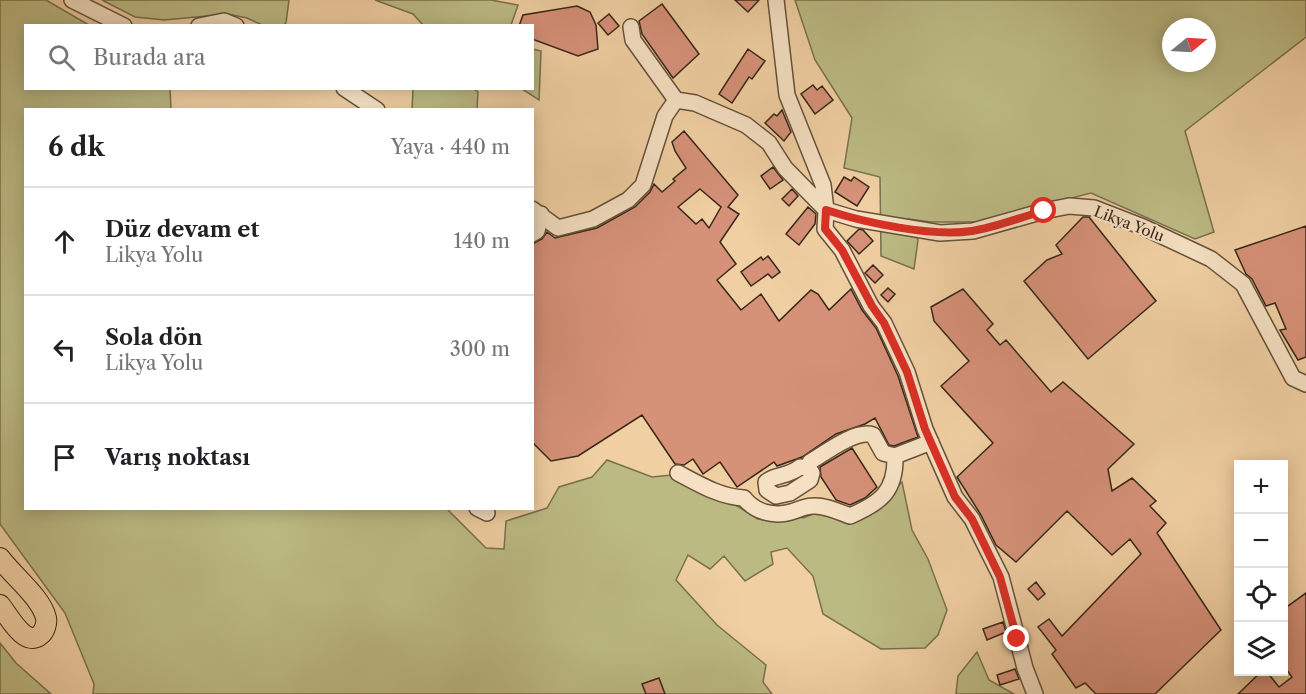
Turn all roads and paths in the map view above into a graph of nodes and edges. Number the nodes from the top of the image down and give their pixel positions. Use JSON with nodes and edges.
{"nodes":[{"id":1,"x":72,"y":0,"type":"edge"},
{"id":2,"x":776,"y":0,"type":"edge"},
{"id":3,"x":120,"y":24,"type":"edge"},
{"id":4,"x":209,"y":24,"type":"edge"},
{"id":5,"x":231,"y":24,"type":"edge"},
{"id":6,"x":632,"y":27,"type":"dead end"},
{"id":7,"x":345,"y":90,"type":"edge"},
{"id":8,"x":676,"y":100,"type":"junction"},
{"id":9,"x":355,"y":104,"type":"edge"},
{"id":10,"x":370,"y":108,"type":"edge"},
{"id":11,"x":826,"y":210,"type":"junction"},
{"id":12,"x":537,"y":212,"type":"edge"},
{"id":13,"x":534,"y":233,"type":"edge"},
{"id":14,"x":1306,"y":384,"type":"edge"},
{"id":15,"x":931,"y":442,"type":"junction"},
{"id":16,"x":895,"y":456,"type":"junction"},
{"id":17,"x":808,"y":468,"type":"dead end"},
{"id":18,"x":678,"y":473,"type":"dead end"},
{"id":19,"x":0,"y":558,"type":"edge"},
{"id":20,"x":0,"y":605,"type":"edge"},
{"id":21,"x":1035,"y":694,"type":"edge"}],
"edges":[{"from":1,"to":3,"type":"street"},
{"from":2,"to":11,"type":"street"},
{"from":4,"to":5,"type":"street"},
{"from":6,"to":8,"type":"street"},
{"from":7,"to":9,"type":"street"},
{"from":8,"to":11,"type":"street"},
{"from":8,"to":12,"type":"street"},
{"from":9,"to":10,"type":"street"},
{"from":11,"to":14,"type":"street","name":"Likya Yolu"},
{"from":11,"to":15,"type":"street"},
{"from":12,"to":13,"type":"street"},
{"from":15,"to":16,"type":"street"},
{"from":15,"to":21,"type":"street"},
{"from":16,"to":17,"type":"street"},
{"from":16,"to":18,"type":"street"},
{"from":19,"to":20,"type":"main road"}]}
